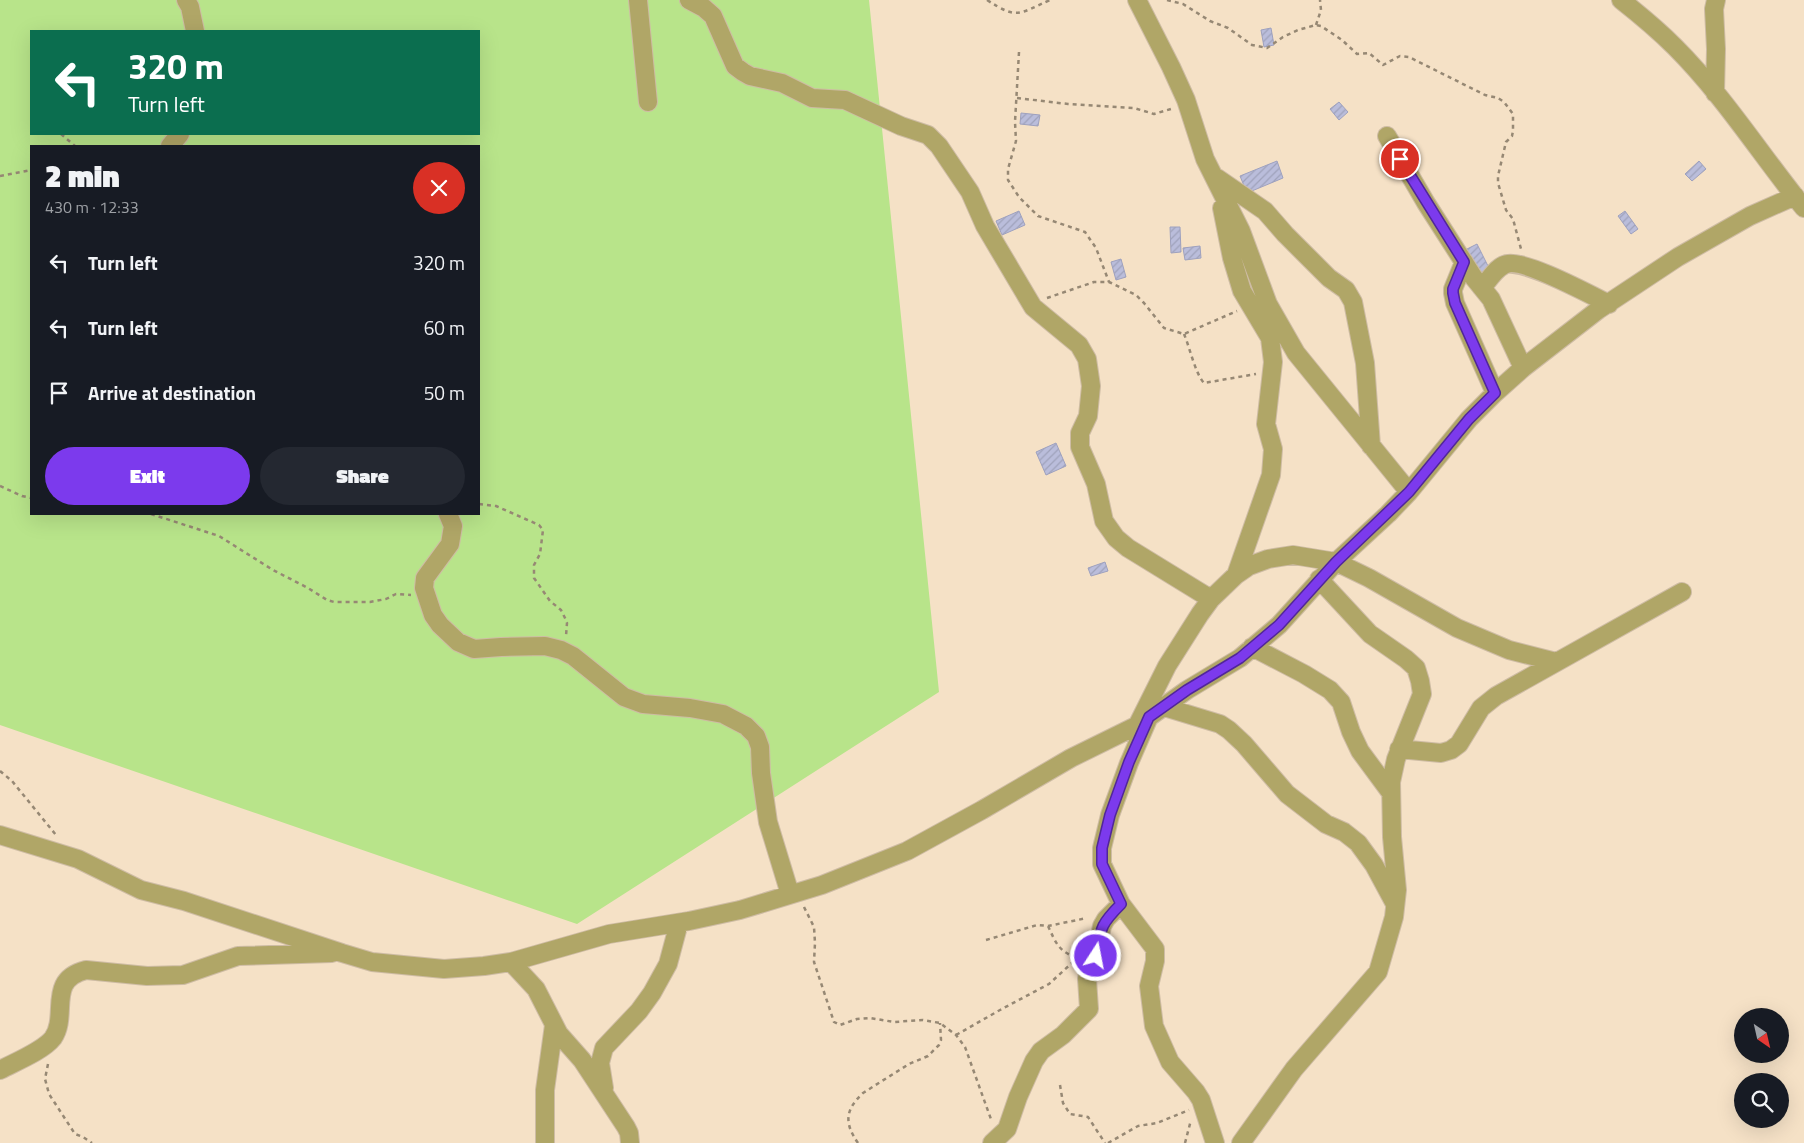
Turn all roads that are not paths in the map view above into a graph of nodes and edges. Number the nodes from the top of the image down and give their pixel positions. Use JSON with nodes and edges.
{"nodes":[{"id":1,"x":186,"y":0,"type":"edge"},
{"id":2,"x":638,"y":0,"type":"edge"},
{"id":3,"x":689,"y":0,"type":"edge"},
{"id":4,"x":1137,"y":0,"type":"edge"},
{"id":5,"x":1621,"y":0,"type":"edge"},
{"id":6,"x":1716,"y":0,"type":"edge"},
{"id":7,"x":195,"y":30,"type":"edge"},
{"id":8,"x":1715,"y":92,"type":"junction"},
{"id":9,"x":648,"y":102,"type":"dead end"},
{"id":10,"x":179,"y":135,"type":"edge"},
{"id":11,"x":1387,"y":136,"type":"dead end"},
{"id":12,"x":171,"y":145,"type":"edge"},
{"id":13,"x":1205,"y":159,"type":"junction"},
{"id":14,"x":1214,"y":176,"type":"junction"},
{"id":15,"x":1799,"y":202,"type":"edge"},
{"id":16,"x":1464,"y":262,"type":"junction"},
{"id":17,"x":1482,"y":288,"type":"junction"},
{"id":18,"x":1609,"y":304,"type":"junction"},
{"id":19,"x":1524,"y":368,"type":"junction"},
{"id":20,"x":1495,"y":393,"type":"junction"},
{"id":21,"x":1371,"y":446,"type":"junction"},
{"id":22,"x":1409,"y":492,"type":"junction"},
{"id":23,"x":448,"y":515,"type":"edge"},
{"id":24,"x":1336,"y":562,"type":"junction"},
{"id":25,"x":1236,"y":574,"type":"junction"},
{"id":26,"x":1319,"y":579,"type":"junction"},
{"id":27,"x":1682,"y":592,"type":"dead end"},
{"id":28,"x":1211,"y":599,"type":"junction"},
{"id":29,"x":1252,"y":647,"type":"junction"},
{"id":30,"x":1556,"y":662,"type":"junction"},
{"id":31,"x":1164,"y":707,"type":"junction"},
{"id":32,"x":1144,"y":721,"type":"junction"},
{"id":33,"x":1399,"y":750,"type":"junction"},
{"id":34,"x":1391,"y":793,"type":"junction"},
{"id":35,"x":0,"y":835,"type":"edge"},
{"id":36,"x":793,"y":893,"type":"junction"},
{"id":37,"x":1121,"y":904,"type":"junction"},
{"id":38,"x":1396,"y":904,"type":"junction"},
{"id":39,"x":679,"y":923,"type":"junction"},
{"id":40,"x":342,"y":953,"type":"junction"},
{"id":41,"x":511,"y":962,"type":"junction"},
{"id":42,"x":554,"y":1025,"type":"junction"},
{"id":43,"x":0,"y":1070,"type":"edge"},
{"id":44,"x":605,"y":1095,"type":"junction"},
{"id":45,"x":545,"y":1143,"type":"edge"},
{"id":46,"x":630,"y":1143,"type":"edge"},
{"id":47,"x":992,"y":1143,"type":"edge"},
{"id":48,"x":1215,"y":1143,"type":"edge"},
{"id":49,"x":1241,"y":1143,"type":"edge"}],
"edges":[{"from":1,"to":7,"type":"street"},
{"from":2,"to":9,"type":"street"},
{"from":3,"to":28,"type":"street"},
{"from":4,"to":13,"type":"street"},
{"from":5,"to":8,"type":"street"},
{"from":6,"to":8,"type":"street"},
{"from":8,"to":15,"type":"street"},
{"from":10,"to":12,"type":"street"},
{"from":11,"to":16,"type":"street"},
{"from":13,"to":14,"type":"street"},
{"from":13,"to":25,"type":"street"},
{"from":14,"to":21,"type":"street"},
{"from":14,"to":21,"type":"street"},
{"from":15,"to":18,"type":"street"},
{"from":16,"to":17,"type":"street"},
{"from":16,"to":20,"type":"street"},
{"from":17,"to":18,"type":"street"},
{"from":17,"to":19,"type":"street"},
{"from":18,"to":19,"type":"street"},
{"from":19,"to":20,"type":"street"},
{"from":20,"to":22,"type":"street"},
{"from":21,"to":22,"type":"street"},
{"from":22,"to":24,"type":"street"},
{"from":23,"to":36,"type":"street"},
{"from":24,"to":25,"type":"street"},
{"from":24,"to":26,"type":"street"},
{"from":24,"to":30,"type":"street"},
{"from":25,"to":28,"type":"street"},
{"from":26,"to":29,"type":"street"},
{"from":26,"to":33,"type":"street"},
{"from":27,"to":30,"type":"street"},
{"from":28,"to":32,"type":"street"},
{"from":29,"to":31,"type":"street"},
{"from":29,"to":34,"type":"street"},
{"from":30,"to":33,"type":"street"},
{"from":31,"to":32,"type":"street"},
{"from":31,"to":38,"type":"street"},
{"from":32,"to":36,"type":"street"},
{"from":32,"to":37,"type":"street"},
{"from":33,"to":34,"type":"street"},
{"from":34,"to":38,"type":"street"},
{"from":35,"to":40,"type":"street"},
{"from":36,"to":39,"type":"street"},
{"from":37,"to":47,"type":"street"},
{"from":37,"to":48,"type":"street"},
{"from":38,"to":49,"type":"street"},
{"from":39,"to":41,"type":"street"},
{"from":39,"to":44,"type":"street"},
{"from":40,"to":41,"type":"street"},
{"from":40,"to":43,"type":"street"},
{"from":41,"to":42,"type":"street"},
{"from":42,"to":44,"type":"street"},
{"from":42,"to":45,"type":"street"},
{"from":44,"to":46,"type":"street"}]}
